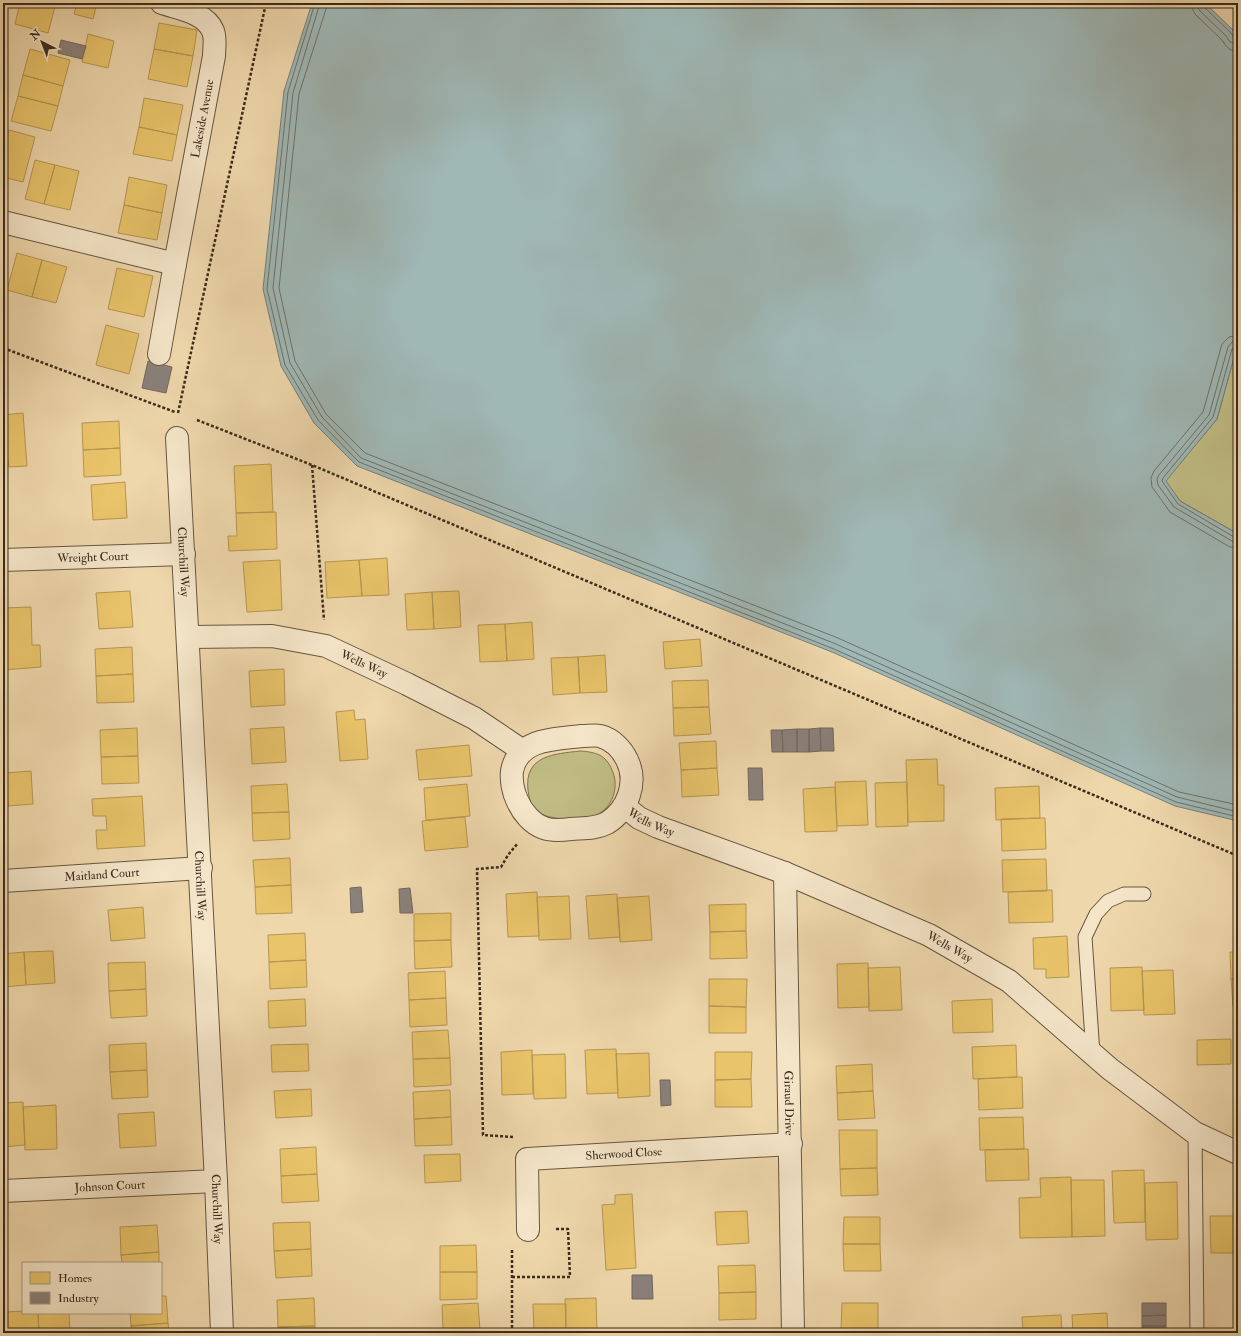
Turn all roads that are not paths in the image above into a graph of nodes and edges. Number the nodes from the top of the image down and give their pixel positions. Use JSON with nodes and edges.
{"nodes":[{"id":1,"x":162,"y":3,"type":"edge"},
{"id":2,"x":3,"y":222,"type":"edge"},
{"id":3,"x":175,"y":264,"type":"junction"},
{"id":4,"x":159,"y":354,"type":"dead end"},
{"id":5,"x":177,"y":438,"type":"dead end"},
{"id":6,"x":184,"y":554,"type":"junction"},
{"id":7,"x":3,"y":560,"type":"edge"},
{"id":8,"x":188,"y":637,"type":"junction"},
{"id":9,"x":523,"y":751,"type":"junction"},
{"id":10,"x":624,"y":806,"type":"junction"},
{"id":11,"x":201,"y":868,"type":"junction"},
{"id":12,"x":785,"y":873,"type":"junction"},
{"id":13,"x":3,"y":881,"type":"edge"},
{"id":14,"x":1144,"y":894,"type":"dead end"},
{"id":15,"x":1093,"y":1054,"type":"junction"},
{"id":16,"x":1195,"y":1133,"type":"junction"},
{"id":17,"x":791,"y":1144,"type":"junction"},
{"id":18,"x":1238,"y":1153,"type":"edge"},
{"id":19,"x":216,"y":1181,"type":"junction"},
{"id":20,"x":3,"y":1192,"type":"edge"},
{"id":21,"x":528,"y":1230,"type":"dead end"},
{"id":22,"x":222,"y":1333,"type":"edge"},
{"id":23,"x":793,"y":1333,"type":"edge"},
{"id":24,"x":1197,"y":1333,"type":"edge"}],
"edges":[{"from":1,"to":3,"type":"street","name":"Lakeside Avenue"},
{"from":2,"to":3,"type":"street"},
{"from":3,"to":4,"type":"street","name":"Lakeside Avenue"},
{"from":5,"to":6,"type":"street","name":"Churchill Way"},
{"from":6,"to":7,"type":"street","name":"Wreight Court"},
{"from":6,"to":8,"type":"street","name":"Churchill Way"},
{"from":8,"to":9,"type":"street","name":"Wells Way"},
{"from":8,"to":11,"type":"street","name":"Churchill Way"},
{"from":9,"to":10,"type":"street","name":"Wells Way"},
{"from":9,"to":10,"type":"street","name":"Wells Way"},
{"from":10,"to":12,"type":"street","name":"Wells Way"},
{"from":11,"to":13,"type":"street","name":"Maitland Court"},
{"from":11,"to":19,"type":"street","name":"Churchill Way"},
{"from":12,"to":15,"type":"street","name":"Wells Way"},
{"from":12,"to":17,"type":"street","name":"Giraud Drive"},
{"from":14,"to":15,"type":"lane"},
{"from":15,"to":16,"type":"street","name":"Wells Way"},
{"from":16,"to":18,"type":"street","name":"Wells Way"},
{"from":16,"to":24,"type":"lane"},
{"from":17,"to":21,"type":"street","name":"Sherwood Close"},
{"from":17,"to":23,"type":"street","name":"Giraud Drive"},
{"from":19,"to":20,"type":"street","name":"Johnson Court"},
{"from":19,"to":22,"type":"street","name":"Churchill Way"}]}
